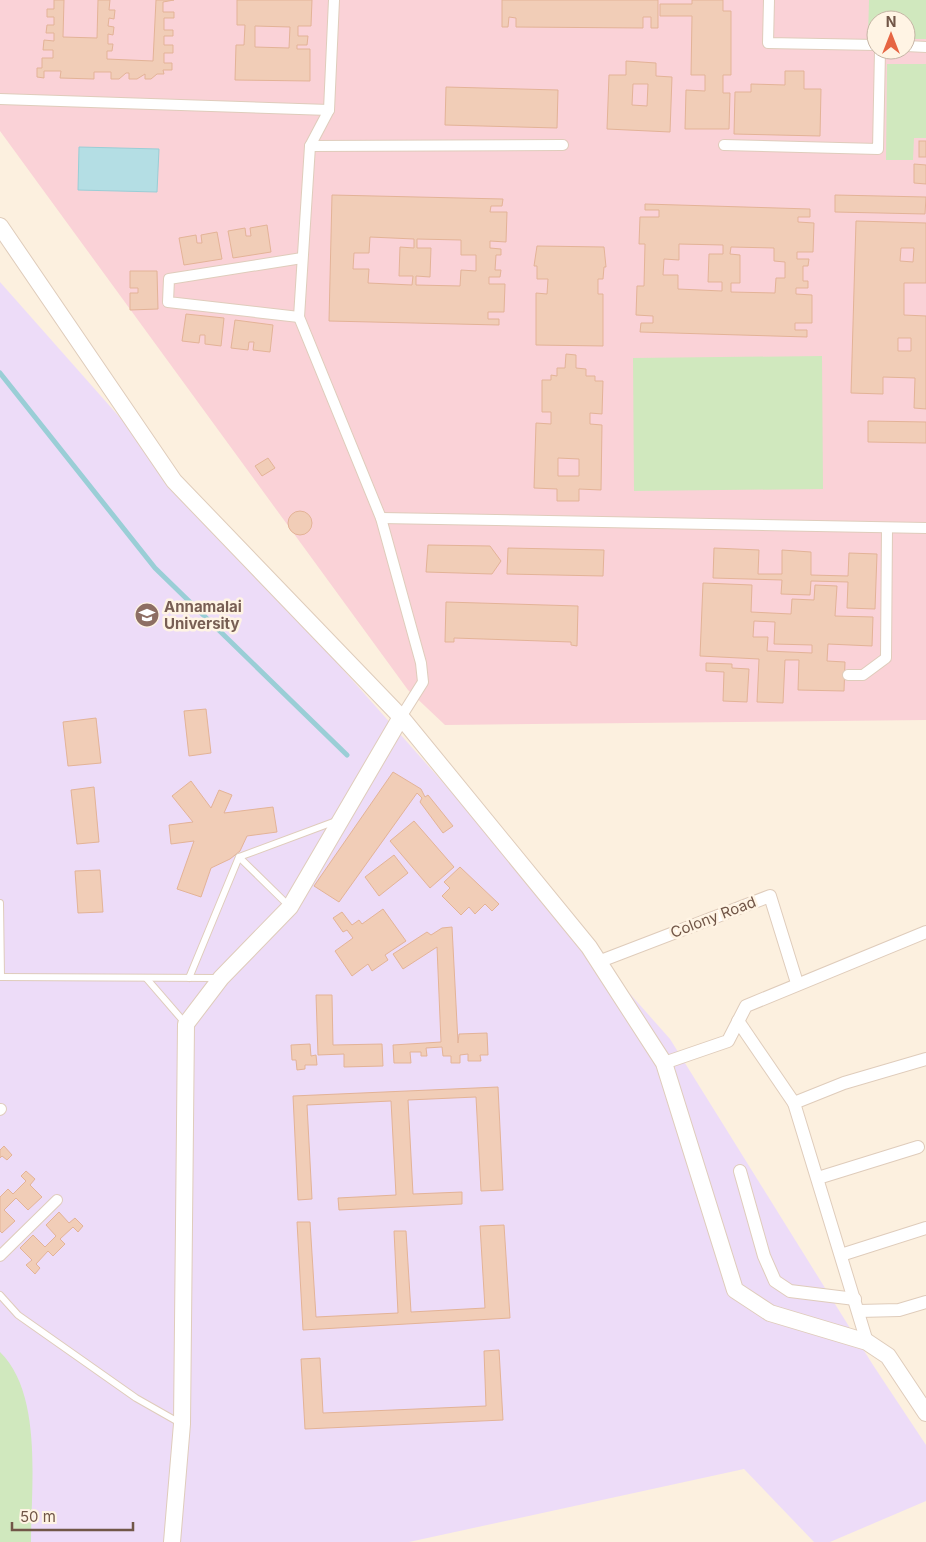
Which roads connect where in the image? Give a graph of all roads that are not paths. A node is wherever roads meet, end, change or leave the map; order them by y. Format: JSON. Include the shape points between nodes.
{"nodes":[{"id":1,"x":334,"y":0,"type":"edge"},
{"id":2,"x":769,"y":0,"type":"edge"},
{"id":3,"x":866,"y":45,"type":"edge"},
{"id":4,"x":880,"y":60,"type":"edge"},
{"id":5,"x":0,"y":99,"type":"edge"},
{"id":6,"x":329,"y":110,"type":"junction"},
{"id":7,"x":563,"y":145,"type":"dead end"},
{"id":8,"x":724,"y":145,"type":"dead end"},
{"id":9,"x":310,"y":146,"type":"junction"},
{"id":10,"x":0,"y":226,"type":"edge"},
{"id":11,"x":302,"y":258,"type":"junction"},
{"id":12,"x":299,"y":317,"type":"junction"},
{"id":13,"x":381,"y":518,"type":"junction"},
{"id":14,"x":887,"y":528,"type":"junction"},
{"id":15,"x":926,"y":528,"type":"edge"},
{"id":16,"x":848,"y":675,"type":"dead end"},
{"id":17,"x":401,"y":717,"type":"junction"},
{"id":18,"x":341,"y":819,"type":"junction"},
{"id":19,"x":239,"y":857,"type":"junction"},
{"id":20,"x":0,"y":903,"type":"edge"},
{"id":21,"x":290,"y":907,"type":"junction"},
{"id":22,"x":926,"y":932,"type":"edge"},
{"id":23,"x":598,"y":962,"type":"junction"},
{"id":24,"x":0,"y":977,"type":"edge"},
{"id":25,"x":190,"y":978,"type":"junction"},
{"id":26,"x":221,"y":978,"type":"junction"},
{"id":27,"x":147,"y":979,"type":"junction"},
{"id":28,"x":797,"y":983,"type":"junction"},
{"id":29,"x":738,"y":1021,"type":"junction"},
{"id":30,"x":186,"y":1024,"type":"junction"},
{"id":31,"x":926,"y":1059,"type":"edge"},
{"id":32,"x":664,"y":1063,"type":"junction"},
{"id":33,"x":794,"y":1103,"type":"junction"},
{"id":34,"x":918,"y":1147,"type":"dead end"},
{"id":35,"x":740,"y":1171,"type":"dead end"},
{"id":36,"x":818,"y":1178,"type":"junction"},
{"id":37,"x":57,"y":1200,"type":"dead end"},
{"id":38,"x":926,"y":1228,"type":"edge"},
{"id":39,"x":841,"y":1255,"type":"junction"},
{"id":40,"x":0,"y":1256,"type":"edge"},
{"id":41,"x":0,"y":1295,"type":"edge"},
{"id":42,"x":926,"y":1302,"type":"edge"},
{"id":43,"x":857,"y":1305,"type":"junction"},
{"id":44,"x":867,"y":1342,"type":"junction"},
{"id":45,"x":922,"y":1407,"type":"edge"},
{"id":46,"x":182,"y":1424,"type":"junction"},
{"id":47,"x":172,"y":1542,"type":"edge"}],
"edges":[{"from":1,"to":6,"type":"street"},
{"from":2,"to":3,"type":"street","via":[[768,43]]},
{"from":4,"to":8,"type":"street","via":[[878,149]]},
{"from":5,"to":6,"type":"street"},
{"from":6,"to":9,"type":"street"},
{"from":7,"to":9,"type":"street"},
{"from":9,"to":11,"type":"street"},
{"from":10,"to":17,"type":"street","via":[[174,481]]},
{"from":11,"to":12,"type":"street"},
{"from":11,"to":12,"type":"street","via":[[169,279],[168,302]]},
{"from":12,"to":13,"type":"street"},
{"from":13,"to":14,"type":"street"},
{"from":13,"to":17,"type":"street","via":[[422,663],[423,682]]},
{"from":14,"to":15,"type":"street"},
{"from":14,"to":16,"type":"street","via":[[886,658],[863,675]]},
{"from":17,"to":18,"type":"street"},
{"from":17,"to":23,"type":"street"},
{"from":18,"to":19,"type":"lane"},
{"from":18,"to":21,"type":"street"},
{"from":19,"to":21,"type":"lane"},
{"from":19,"to":25,"type":"lane"},
{"from":20,"to":24,"type":"lane"},
{"from":21,"to":26,"type":"street"},
{"from":22,"to":28,"type":"street"},
{"from":23,"to":28,"type":"street","name":"Colony Road","via":[[770,896]]},
{"from":23,"to":32,"type":"street"},
{"from":24,"to":27,"type":"lane"},
{"from":25,"to":26,"type":"lane"},
{"from":25,"to":27,"type":"lane"},
{"from":26,"to":30,"type":"street"},
{"from":27,"to":30,"type":"lane"},
{"from":28,"to":29,"type":"street","via":[[746,1006]]},
{"from":29,"to":32,"type":"street","via":[[728,1041]]},
{"from":29,"to":33,"type":"street"},
{"from":30,"to":46,"type":"street"},
{"from":31,"to":33,"type":"street","via":[[844,1083]]},
{"from":32,"to":44,"type":"street","via":[[735,1290],[770,1314]]},
{"from":33,"to":36,"type":"street"},
{"from":34,"to":36,"type":"street"},
{"from":35,"to":43,"type":"street","via":[[764,1256],[775,1281],[790,1291]]},
{"from":36,"to":39,"type":"street"},
{"from":37,"to":40,"type":"street"},
{"from":38,"to":39,"type":"street"},
{"from":39,"to":43,"type":"street"},
{"from":41,"to":46,"type":"lane","via":[[18,1315],[136,1398]]},
{"from":42,"to":43,"type":"street","via":[[899,1310]]},
{"from":43,"to":44,"type":"street"},
{"from":44,"to":45,"type":"street","via":[[888,1356]]},
{"from":46,"to":47,"type":"street"}]}
